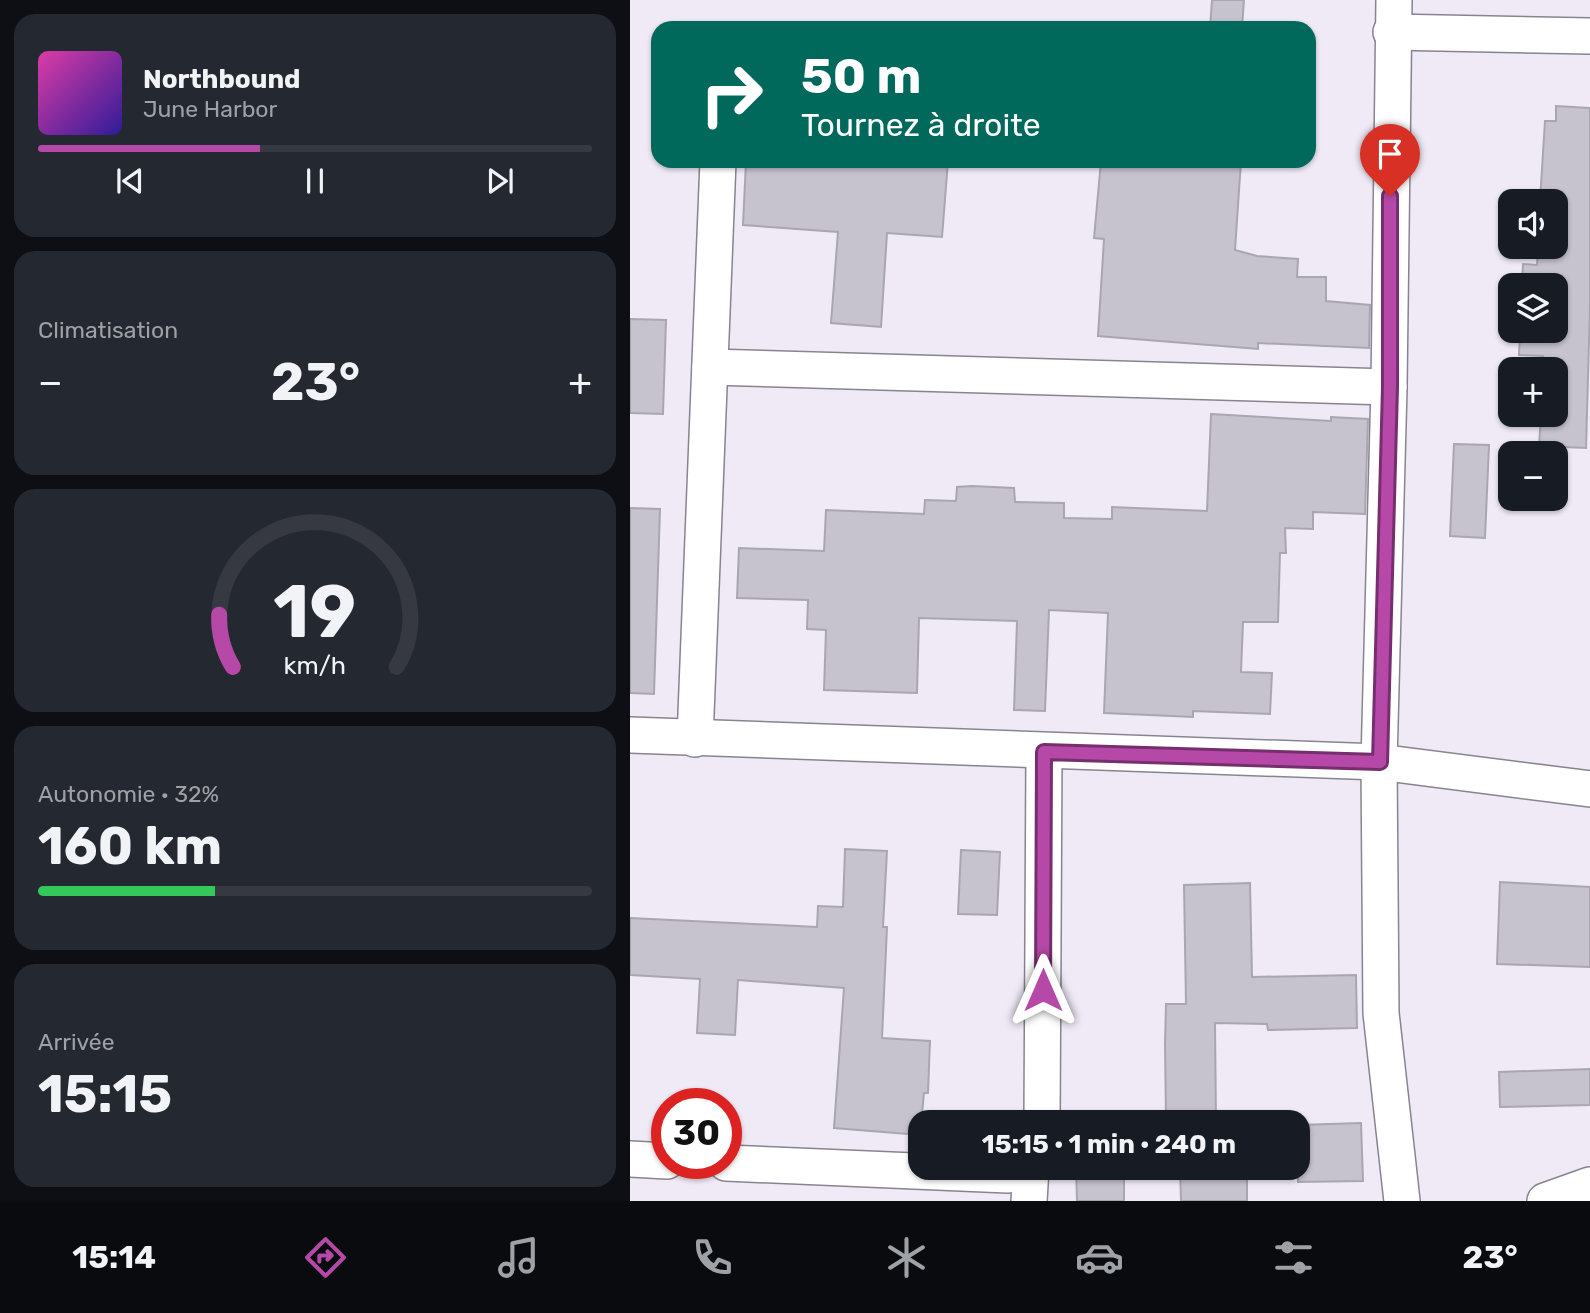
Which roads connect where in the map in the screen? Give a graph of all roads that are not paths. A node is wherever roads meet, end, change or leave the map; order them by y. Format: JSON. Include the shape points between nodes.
{"nodes":[{"id":1,"x":1392,"y":16,"type":"edge"},
{"id":2,"x":1590,"y":36,"type":"edge"},
{"id":3,"x":718,"y":168,"type":"edge"},
{"id":4,"x":710,"y":367,"type":"junction"},
{"id":5,"x":1390,"y":387,"type":"junction"},
{"id":6,"x":630,"y":735,"type":"edge"},
{"id":7,"x":695,"y":739,"type":"junction"},
{"id":8,"x":1044,"y":752,"type":"junction"},
{"id":9,"x":1380,"y":762,"type":"junction"},
{"id":10,"x":1590,"y":789,"type":"edge"},
{"id":11,"x":1042,"y":1110,"type":"edge"},
{"id":12,"x":630,"y":1159,"type":"edge"},
{"id":13,"x":651,"y":1160,"type":"edge"},
{"id":14,"x":742,"y":1164,"type":"edge"},
{"id":15,"x":908,"y":1171,"type":"edge"},
{"id":16,"x":1590,"y":1185,"type":"edge"},
{"id":17,"x":1402,"y":1201,"type":"edge"},
{"id":18,"x":1545,"y":1201,"type":"edge"}],
"edges":[{"from":1,"to":2,"type":"street"},
{"from":1,"to":5,"type":"street"},
{"from":3,"to":4,"type":"street"},
{"from":4,"to":5,"type":"street"},
{"from":4,"to":7,"type":"street"},
{"from":5,"to":9,"type":"street"},
{"from":6,"to":7,"type":"street"},
{"from":7,"to":8,"type":"street"},
{"from":8,"to":9,"type":"street"},
{"from":8,"to":11,"type":"street"},
{"from":9,"to":10,"type":"street"},
{"from":9,"to":17,"type":"street","via":[[1381,1013]]},
{"from":12,"to":13,"type":"street"},
{"from":14,"to":15,"type":"street"},
{"from":16,"to":18,"type":"street"}]}
